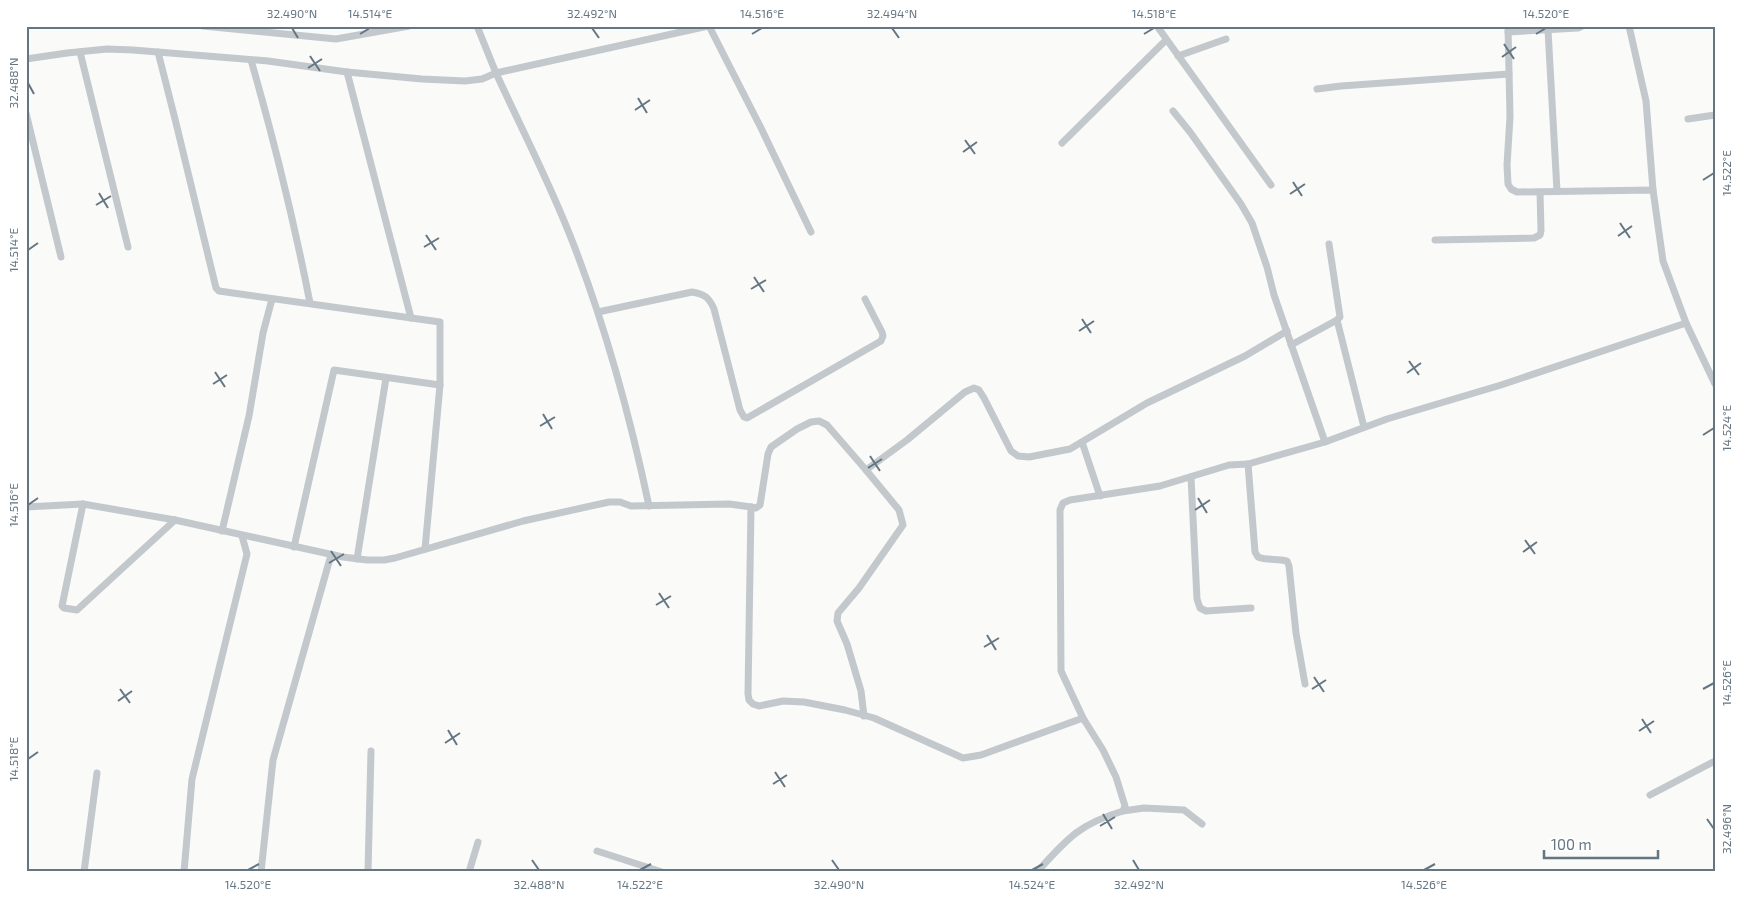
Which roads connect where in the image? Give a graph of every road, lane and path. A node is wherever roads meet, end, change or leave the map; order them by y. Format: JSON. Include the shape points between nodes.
{"nodes":[{"id":1,"x":203,"y":26,"type":"edge"},
{"id":2,"x":409,"y":26,"type":"edge"},
{"id":3,"x":477,"y":26,"type":"edge"},
{"id":4,"x":708,"y":26,"type":"edge"},
{"id":5,"x":1158,"y":26,"type":"edge"},
{"id":6,"x":1582,"y":26,"type":"edge"},
{"id":7,"x":1629,"y":26,"type":"edge"},
{"id":8,"x":1508,"y":29,"type":"edge"},
{"id":9,"x":1548,"y":30,"type":"junction"},
{"id":10,"x":1226,"y":39,"type":"dead end"},
{"id":11,"x":1166,"y":40,"type":"junction"},
{"id":12,"x":80,"y":52,"type":"junction"},
{"id":13,"x":158,"y":52,"type":"junction"},
{"id":14,"x":1178,"y":56,"type":"junction"},
{"id":15,"x":26,"y":59,"type":"edge"},
{"id":16,"x":251,"y":60,"type":"junction"},
{"id":17,"x":347,"y":72,"type":"junction"},
{"id":18,"x":496,"y":73,"type":"junction"},
{"id":19,"x":1509,"y":74,"type":"junction"},
{"id":20,"x":1317,"y":89,"type":"dead end"},
{"id":21,"x":1173,"y":111,"type":"dead end"},
{"id":22,"x":26,"y":113,"type":"edge"},
{"id":23,"x":1715,"y":115,"type":"edge"},
{"id":24,"x":1688,"y":119,"type":"dead end"},
{"id":25,"x":1062,"y":143,"type":"dead end"},
{"id":26,"x":1271,"y":185,"type":"dead end"},
{"id":27,"x":1653,"y":190,"type":"junction"},
{"id":28,"x":1557,"y":191,"type":"junction"},
{"id":29,"x":1540,"y":192,"type":"junction"},
{"id":30,"x":811,"y":232,"type":"dead end"},
{"id":31,"x":1435,"y":240,"type":"dead end"},
{"id":32,"x":1329,"y":244,"type":"dead end"},
{"id":33,"x":128,"y":247,"type":"dead end"},
{"id":34,"x":61,"y":257,"type":"dead end"},
{"id":35,"x":272,"y":299,"type":"junction"},
{"id":36,"x":865,"y":299,"type":"dead end"},
{"id":37,"x":310,"y":303,"type":"junction"},
{"id":38,"x":598,"y":312,"type":"junction"},
{"id":39,"x":411,"y":318,"type":"junction"},
{"id":40,"x":1337,"y":320,"type":"junction"},
{"id":41,"x":1686,"y":323,"type":"junction"},
{"id":42,"x":1287,"y":332,"type":"junction"},
{"id":43,"x":1291,"y":345,"type":"junction"},
{"id":44,"x":386,"y":378,"type":"junction"},
{"id":45,"x":1715,"y":384,"type":"edge"},
{"id":46,"x":440,"y":385,"type":"junction"},
{"id":47,"x":1364,"y":427,"type":"junction"},
{"id":48,"x":1082,"y":442,"type":"junction"},
{"id":49,"x":1325,"y":442,"type":"junction"},
{"id":50,"x":1248,"y":464,"type":"junction"},
{"id":51,"x":866,"y":470,"type":"junction"},
{"id":52,"x":1191,"y":477,"type":"junction"},
{"id":53,"x":1100,"y":496,"type":"junction"},
{"id":54,"x":83,"y":504,"type":"junction"},
{"id":55,"x":649,"y":506,"type":"junction"},
{"id":56,"x":26,"y":507,"type":"edge"},
{"id":57,"x":751,"y":507,"type":"junction"},
{"id":58,"x":175,"y":520,"type":"junction"},
{"id":59,"x":222,"y":531,"type":"junction"},
{"id":60,"x":242,"y":536,"type":"junction"},
{"id":61,"x":294,"y":547,"type":"junction"},
{"id":62,"x":425,"y":549,"type":"junction"},
{"id":63,"x":331,"y":555,"type":"junction"},
{"id":64,"x":357,"y":559,"type":"junction"},
{"id":65,"x":1250,"y":608,"type":"dead end"},
{"id":66,"x":1305,"y":684,"type":"dead end"},
{"id":67,"x":864,"y":716,"type":"junction"},
{"id":68,"x":1083,"y":718,"type":"junction"},
{"id":69,"x":371,"y":751,"type":"dead end"},
{"id":70,"x":1715,"y":761,"type":"edge"},
{"id":71,"x":97,"y":773,"type":"dead end"},
{"id":72,"x":1650,"y":795,"type":"dead end"},
{"id":73,"x":1123,"y":811,"type":"junction"},
{"id":74,"x":1202,"y":824,"type":"dead end"},
{"id":75,"x":478,"y":842,"type":"dead end"},
{"id":76,"x":597,"y":851,"type":"dead end"},
{"id":77,"x":84,"y":872,"type":"edge"},
{"id":78,"x":184,"y":872,"type":"edge"},
{"id":79,"x":261,"y":872,"type":"edge"},
{"id":80,"x":368,"y":872,"type":"edge"},
{"id":81,"x":469,"y":872,"type":"edge"},
{"id":82,"x":662,"y":872,"type":"edge"},
{"id":83,"x":1037,"y":872,"type":"edge"}],
"edges":[{"from":1,"to":2,"type":"street","via":[[336,39]]},
{"from":3,"to":18,"type":"street"},
{"from":4,"to":18,"type":"street"},
{"from":4,"to":30,"type":"street"},
{"from":5,"to":11,"type":"street"},
{"from":6,"to":9,"type":"street"},
{"from":7,"to":27,"type":"street","via":[[1646,101]]},
{"from":8,"to":9,"type":"street"},
{"from":8,"to":19,"type":"street"},
{"from":9,"to":28,"type":"street"},
{"from":10,"to":14,"type":"street"},
{"from":11,"to":14,"type":"street"},
{"from":11,"to":25,"type":"street"},
{"from":12,"to":13,"type":"street","via":[[107,49]]},
{"from":12,"to":15,"type":"street"},
{"from":12,"to":33,"type":"street"},
{"from":13,"to":16,"type":"street"},
{"from":13,"to":35,"type":"street","via":[[214,284],[219,290]]},
{"from":14,"to":26,"type":"street"},
{"from":16,"to":17,"type":"street"},
{"from":16,"to":37,"type":"street","via":[[295,230]]},
{"from":17,"to":18,"type":"street","via":[[465,81]]},
{"from":17,"to":39,"type":"street"},
{"from":18,"to":38,"type":"street","via":[[549,184]]},
{"from":19,"to":20,"type":"street"},
{"from":19,"to":29,"type":"street","via":[[1508,184],[1517,192]]},
{"from":21,"to":42,"type":"street","via":[[1252,223]]},
{"from":22,"to":34,"type":"street"},
{"from":23,"to":24,"type":"street"},
{"from":27,"to":28,"type":"street"},
{"from":27,"to":41,"type":"street","via":[[1663,260]]},
{"from":28,"to":29,"type":"street"},
{"from":29,"to":31,"type":"street","via":[[1542,231],[1534,238]]},
{"from":32,"to":40,"type":"street","via":[[1340,316]]},
{"from":35,"to":37,"type":"street"},
{"from":35,"to":59,"type":"street","via":[[262,333],[249,416]]},
{"from":36,"to":38,"type":"street","via":[[884,336],[881,341],[747,418],[740,410],[714,309],[706,295],[692,292]]},
{"from":37,"to":39,"type":"street"},
{"from":38,"to":55,"type":"street","via":[[624,400]]},
{"from":39,"to":46,"type":"street","via":[[440,322]]},
{"from":40,"to":43,"type":"street"},
{"from":40,"to":47,"type":"street"},
{"from":41,"to":45,"type":"street"},
{"from":41,"to":47,"type":"street"},
{"from":42,"to":43,"type":"street"},
{"from":42,"to":48,"type":"street","via":[[1147,403]]},
{"from":43,"to":49,"type":"street"},
{"from":44,"to":46,"type":"street"},
{"from":44,"to":61,"type":"street","via":[[334,370]]},
{"from":44,"to":64,"type":"street"},
{"from":46,"to":62,"type":"street"},
{"from":47,"to":49,"type":"street"},
{"from":48,"to":51,"type":"street","via":[[1070,449],[1018,456],[1011,451],[980,390],[974,388]]},
{"from":48,"to":53,"type":"street"},
{"from":49,"to":50,"type":"street"},
{"from":50,"to":52,"type":"street","via":[[1229,465]]},
{"from":50,"to":66,"type":"street","via":[[1255,552],[1264,560],[1281,559],[1289,566]]},
{"from":51,"to":57,"type":"street","via":[[828,425],[811,422],[770,446],[760,505]]},
{"from":51,"to":67,"type":"street","via":[[898,510],[903,525],[838,614],[861,691]]},
{"from":52,"to":53,"type":"street"},
{"from":52,"to":65,"type":"street","via":[[1200,608],[1206,611]]},
{"from":53,"to":68,"type":"street","via":[[1070,500],[1063,503],[1060,510],[1061,670]]},
{"from":54,"to":56,"type":"street"},
{"from":54,"to":58,"type":"street"},
{"from":54,"to":58,"type":"street","via":[[64,608],[77,610]]},
{"from":55,"to":57,"type":"street","via":[[730,504]]},
{"from":55,"to":62,"type":"street","via":[[620,502],[598,504]]},
{"from":57,"to":67,"type":"street","via":[[749,700],[759,706],[804,702]]},
{"from":58,"to":59,"type":"street"},
{"from":59,"to":60,"type":"street"},
{"from":60,"to":61,"type":"street"},
{"from":60,"to":78,"type":"street","via":[[247,554],[192,779]]},
{"from":61,"to":63,"type":"street"},
{"from":62,"to":64,"type":"street","via":[[384,560]]},
{"from":63,"to":64,"type":"street"},
{"from":63,"to":79,"type":"street","via":[[272,760]]},
{"from":67,"to":68,"type":"street","via":[[962,758],[990,752]]},
{"from":68,"to":73,"type":"street","via":[[1116,777],[1124,800]]},
{"from":69,"to":80,"type":"street"},
{"from":70,"to":72,"type":"street"},
{"from":71,"to":77,"type":"street"},
{"from":73,"to":74,"type":"street","via":[[1144,808],[1184,810]]},
{"from":73,"to":83,"type":"street","via":[[1099,818],[1079,829]]},
{"from":75,"to":81,"type":"street"},
{"from":76,"to":82,"type":"street"}]}
